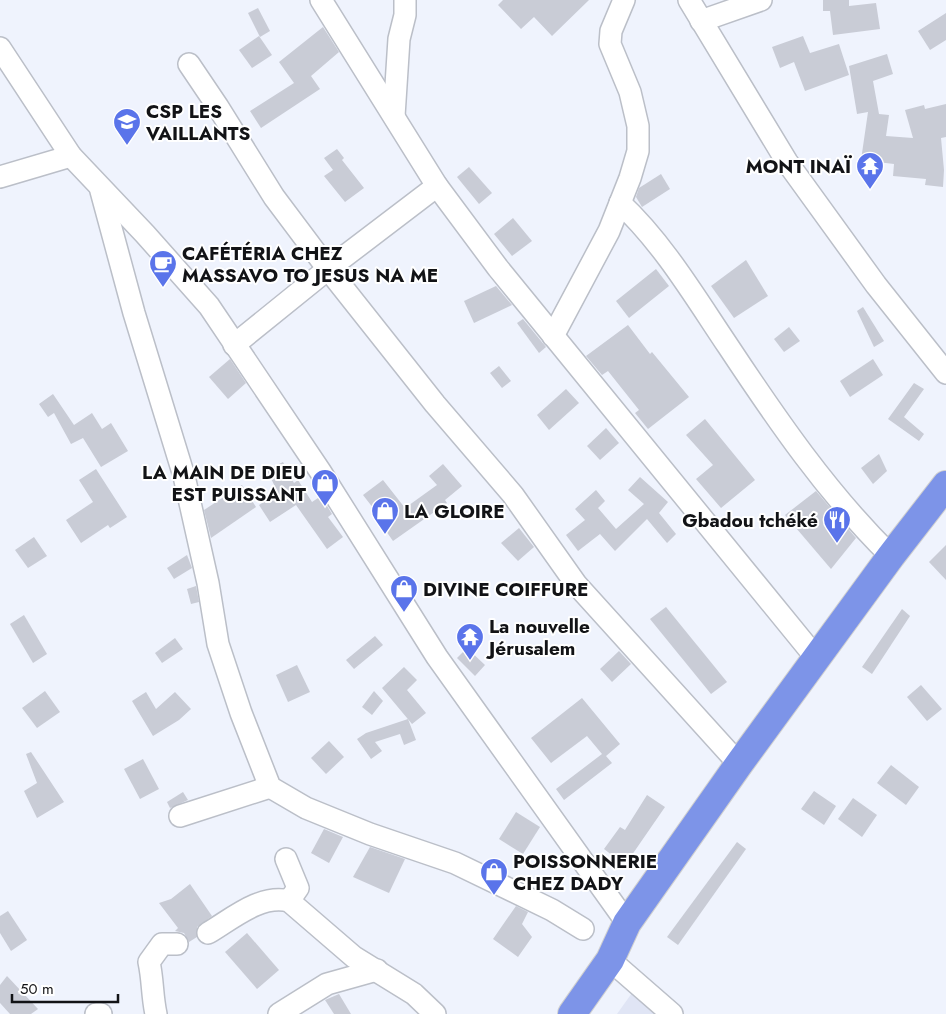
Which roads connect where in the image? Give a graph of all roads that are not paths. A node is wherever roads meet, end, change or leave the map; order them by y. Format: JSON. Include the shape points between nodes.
{"nodes":[{"id":1,"x":321,"y":0,"type":"edge"},
{"id":2,"x":405,"y":0,"type":"edge"},
{"id":3,"x":624,"y":0,"type":"edge"},
{"id":4,"x":689,"y":0,"type":"edge"},
{"id":5,"x":761,"y":0,"type":"edge"},
{"id":6,"x":701,"y":21,"type":"junction"},
{"id":7,"x":0,"y":48,"type":"edge"},
{"id":8,"x":188,"y":64,"type":"dead end"},
{"id":9,"x":394,"y":116,"type":"junction"},
{"id":10,"x":71,"y":156,"type":"junction"},
{"id":11,"x":0,"y":177,"type":"edge"},
{"id":12,"x":437,"y":186,"type":"junction"},
{"id":13,"x":100,"y":188,"type":"junction"},
{"id":14,"x":620,"y":203,"type":"junction"},
{"id":15,"x":328,"y":269,"type":"junction"},
{"id":16,"x":553,"y":336,"type":"junction"},
{"id":17,"x":234,"y":345,"type":"junction"},
{"id":18,"x":946,"y":373,"type":"edge"},
{"id":19,"x":946,"y":485,"type":"edge"},
{"id":20,"x":891,"y":556,"type":"junction"},
{"id":21,"x":817,"y":659,"type":"junction"},
{"id":22,"x":740,"y":764,"type":"junction"},
{"id":23,"x":270,"y":787,"type":"junction"},
{"id":24,"x":180,"y":816,"type":"dead end"},
{"id":25,"x":286,"y":859,"type":"dead end"},
{"id":26,"x":289,"y":901,"type":"junction"},
{"id":27,"x":627,"y":923,"type":"junction"},
{"id":28,"x":582,"y":929,"type":"dead end"},
{"id":29,"x":208,"y":934,"type":"dead end"},
{"id":30,"x":177,"y":944,"type":"dead end"},
{"id":31,"x":610,"y":960,"type":"junction"},
{"id":32,"x":377,"y":970,"type":"junction"},
{"id":33,"x":96,"y":1014,"type":"edge"},
{"id":34,"x":101,"y":1014,"type":"edge"},
{"id":35,"x":156,"y":1014,"type":"edge"},
{"id":36,"x":279,"y":1014,"type":"edge"},
{"id":37,"x":435,"y":1014,"type":"edge"},
{"id":38,"x":572,"y":1014,"type":"edge"},
{"id":39,"x":672,"y":1014,"type":"edge"}],
"edges":[{"from":1,"to":9,"type":"street"},
{"from":2,"to":9,"type":"street"},
{"from":3,"to":14,"type":"street","via":[[611,30],[610,44],[630,92],[638,126],[638,151]]},
{"from":4,"to":6,"type":"street"},
{"from":5,"to":6,"type":"street"},
{"from":6,"to":18,"type":"street","via":[[786,162],[876,285]]},
{"from":7,"to":10,"type":"street"},
{"from":8,"to":15,"type":"street","via":[[274,197]]},
{"from":9,"to":12,"type":"street"},
{"from":10,"to":11,"type":"street"},
{"from":10,"to":13,"type":"street"},
{"from":12,"to":15,"type":"street"},
{"from":12,"to":16,"type":"street"},
{"from":13,"to":17,"type":"street","via":[[209,306]]},
{"from":13,"to":23,"type":"street","via":[[184,476],[218,644]]},
{"from":14,"to":16,"type":"street","via":[[609,231]]},
{"from":14,"to":20,"type":"street","via":[[652,235],[822,480],[861,527]]},
{"from":15,"to":17,"type":"street"},
{"from":15,"to":22,"type":"street","via":[[512,495],[576,584]]},
{"from":16,"to":21,"type":"street"},
{"from":17,"to":27,"type":"street","via":[[320,471],[437,657]]},
{"from":19,"to":20,"type":"highway"},
{"from":20,"to":21,"type":"highway"},
{"from":21,"to":22,"type":"highway"},
{"from":22,"to":27,"type":"highway"},
{"from":23,"to":24,"type":"street"},
{"from":23,"to":28,"type":"street","via":[[315,812],[455,863],[552,910]]},
{"from":25,"to":26,"type":"street","via":[[298,888]]},
{"from":26,"to":29,"type":"street","via":[[277,898],[252,906]]},
{"from":26,"to":32,"type":"street","via":[[354,957]]},
{"from":27,"to":31,"type":"highway"},
{"from":30,"to":35,"type":"street","via":[[162,944],[149,962]]},
{"from":31,"to":38,"type":"highway"},
{"from":31,"to":39,"type":"street"},
{"from":32,"to":36,"type":"street","via":[[326,984]]},
{"from":32,"to":37,"type":"street","via":[[414,994]]},
{"from":33,"to":34,"type":"street"}]}
